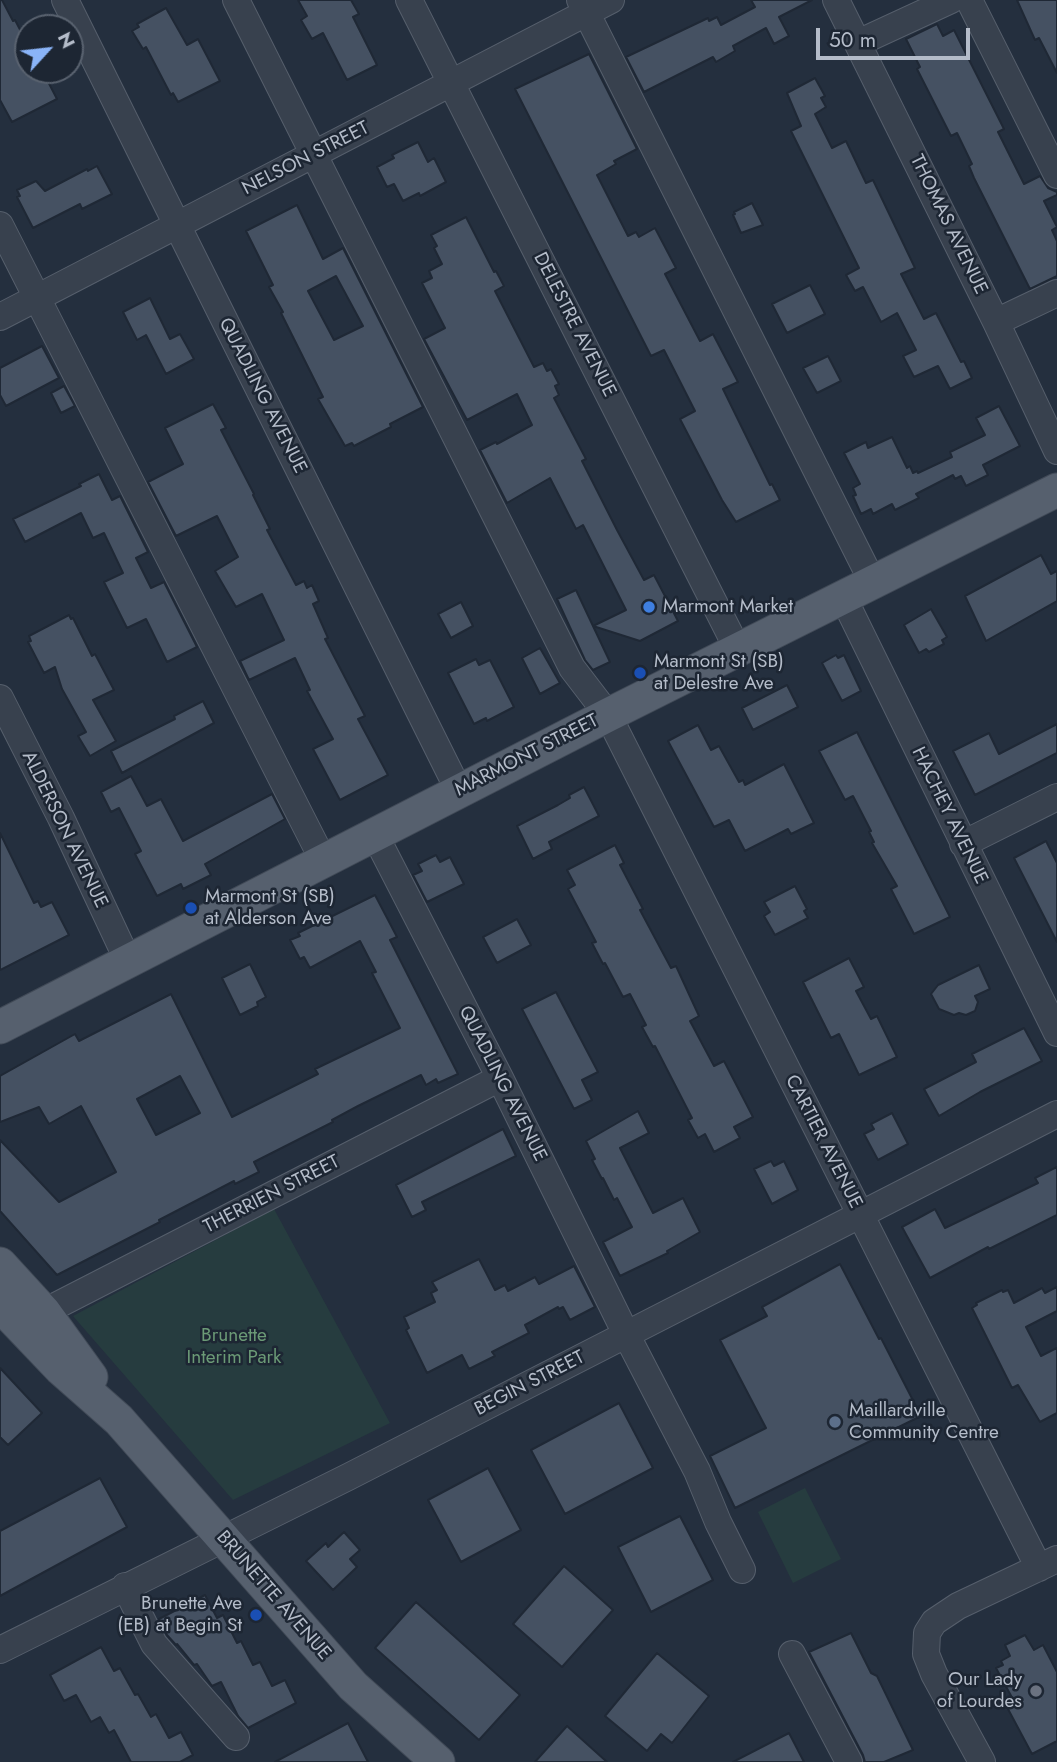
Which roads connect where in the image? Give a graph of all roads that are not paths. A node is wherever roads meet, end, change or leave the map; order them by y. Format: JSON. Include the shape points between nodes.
{"nodes":[{"id":1,"x":65,"y":0,"type":"edge"},
{"id":2,"x":236,"y":0,"type":"edge"},
{"id":3,"x":409,"y":0,"type":"edge"},
{"id":4,"x":611,"y":0,"type":"edge"},
{"id":5,"x":836,"y":0,"type":"edge"},
{"id":6,"x":951,"y":0,"type":"edge"},
{"id":7,"x":969,"y":0,"type":"edge"},
{"id":8,"x":583,"y":7,"type":"edge"},
{"id":9,"x":858,"y":43,"type":"junction"},
{"id":10,"x":452,"y":84,"type":"junction"},
{"id":11,"x":313,"y":156,"type":"junction"},
{"id":12,"x":1057,"y":175,"type":"edge"},
{"id":13,"x":176,"y":224,"type":"junction"},
{"id":14,"x":0,"y":225,"type":"edge"},
{"id":15,"x":1057,"y":293,"type":"edge"},
{"id":16,"x":38,"y":297,"type":"junction"},
{"id":17,"x":0,"y":317,"type":"edge"},
{"id":18,"x":996,"y":322,"type":"junction"},
{"id":19,"x":1057,"y":451,"type":"edge"},
{"id":20,"x":1056,"y":492,"type":"edge"},
{"id":21,"x":873,"y":583,"type":"junction"},
{"id":22,"x":843,"y":597,"type":"junction"},
{"id":23,"x":738,"y":650,"type":"junction"},
{"id":24,"x":0,"y":698,"type":"edge"},
{"id":25,"x":608,"y":715,"type":"junction"},
{"id":26,"x":460,"y":791,"type":"junction"},
{"id":27,"x":1057,"y":797,"type":"edge"},
{"id":28,"x":374,"y":835,"type":"junction"},
{"id":29,"x":963,"y":844,"type":"junction"},
{"id":30,"x":324,"y":862,"type":"junction"},
{"id":31,"x":128,"y":961,"type":"junction"},
{"id":32,"x":0,"y":1027,"type":"edge"},
{"id":33,"x":1057,"y":1033,"type":"edge"},
{"id":34,"x":500,"y":1078,"type":"junction"},
{"id":35,"x":1057,"y":1114,"type":"edge"},
{"id":36,"x":860,"y":1214,"type":"junction"},
{"id":37,"x":0,"y":1264,"type":"edge"},
{"id":38,"x":0,"y":1305,"type":"edge"},
{"id":39,"x":44,"y":1312,"type":"junction"},
{"id":40,"x":626,"y":1334,"type":"junction"},
{"id":41,"x":119,"y":1420,"type":"junction"},
{"id":42,"x":223,"y":1539,"type":"junction"},
{"id":43,"x":1048,"y":1563,"type":"edge"},
{"id":44,"x":742,"y":1570,"type":"dead end"},
{"id":45,"x":125,"y":1586,"type":"junction"},
{"id":46,"x":0,"y":1650,"type":"edge"},
{"id":47,"x":792,"y":1654,"type":"dead end"},
{"id":48,"x":236,"y":1737,"type":"dead end"},
{"id":49,"x":439,"y":1762,"type":"edge"},
{"id":50,"x":849,"y":1762,"type":"edge"},
{"id":51,"x":982,"y":1762,"type":"edge"}],
"edges":[{"from":1,"to":13,"type":"street","name":"QUADLING AVENUE"},
{"from":2,"to":11,"type":"street","name":"CARTIER AVENUE"},
{"from":3,"to":10,"type":"street","name":"DELESTRE AVENUE"},
{"from":4,"to":8,"type":"street","name":"NELSON STREET"},
{"from":5,"to":9,"type":"street","name":"THOMAS AVENUE"},
{"from":6,"to":9,"type":"street"},
{"from":7,"to":12,"type":"street"},
{"from":8,"to":10,"type":"street","name":"NELSON STREET"},
{"from":8,"to":21,"type":"street"},
{"from":9,"to":18,"type":"street","name":"THOMAS AVENUE"},
{"from":10,"to":11,"type":"street","name":"NELSON STREET"},
{"from":10,"to":23,"type":"street","name":"DELESTRE AVENUE"},
{"from":11,"to":13,"type":"street","name":"NELSON STREET"},
{"from":11,"to":25,"type":"street","name":"CARTIER AVENUE","via":[[572,668]]},
{"from":13,"to":16,"type":"street","name":"NELSON STREET"},
{"from":13,"to":26,"type":"street","name":"QUADLING AVENUE"},
{"from":14,"to":16,"type":"street"},
{"from":15,"to":18,"type":"street"},
{"from":16,"to":17,"type":"street","name":"NELSON STREET"},
{"from":16,"to":30,"type":"street"},
{"from":18,"to":19,"type":"street","name":"THOMAS AVENUE"},
{"from":20,"to":21,"type":"main road","name":"MARMONT STREET"},
{"from":21,"to":22,"type":"main road","name":"MARMONT STREET"},
{"from":22,"to":23,"type":"main road","name":"MARMONT STREET"},
{"from":22,"to":29,"type":"street","name":"HACHEY AVENUE"},
{"from":23,"to":25,"type":"main road","name":"MARMONT STREET"},
{"from":24,"to":31,"type":"street","name":"ALDERSON AVENUE"},
{"from":25,"to":26,"type":"main road","name":"MARMONT STREET"},
{"from":25,"to":36,"type":"street","name":"CARTIER AVENUE"},
{"from":26,"to":28,"type":"main road","name":"MARMONT STREET"},
{"from":27,"to":29,"type":"street"},
{"from":28,"to":30,"type":"main road","name":"MARMONT STREET"},
{"from":28,"to":34,"type":"street","name":"QUADLING AVENUE"},
{"from":29,"to":33,"type":"street","name":"HACHEY AVENUE"},
{"from":30,"to":31,"type":"main road","name":"MARMONT STREET"},
{"from":31,"to":32,"type":"main road","name":"MARMONT STREET"},
{"from":34,"to":39,"type":"street","name":"THERRIEN STREET"},
{"from":34,"to":40,"type":"street","name":"QUADLING AVENUE"},
{"from":35,"to":36,"type":"street","name":"BEGIN STREET"},
{"from":36,"to":40,"type":"street","name":"BEGIN STREET"},
{"from":36,"to":43,"type":"street","name":"CARTIER AVENUE"},
{"from":37,"to":39,"type":"main road","name":"BRUNETTE AVENUE"},
{"from":38,"to":41,"type":"main road","name":"BRUNETTE AVENUE","via":[[60,1368]]},
{"from":39,"to":41,"type":"main road","name":"BRUNETTE AVENUE"},
{"from":40,"to":42,"type":"street","name":"BEGIN STREET"},
{"from":40,"to":44,"type":"street","name":"QUADLING AVENUE"},
{"from":41,"to":42,"type":"main road","name":"BRUNETTE AVENUE"},
{"from":42,"to":45,"type":"street","name":"BEGIN STREET"},
{"from":42,"to":49,"type":"main road","name":"BRUNETTE AVENUE","via":[[353,1686]]},
{"from":43,"to":51,"type":"street","via":[[958,1606],[934,1622],[927,1633],[926,1654],[934,1674]]},
{"from":45,"to":46,"type":"street","name":"BEGIN STREET"},
{"from":45,"to":48,"type":"street","via":[[154,1644]]},
{"from":47,"to":50,"type":"street"}]}
